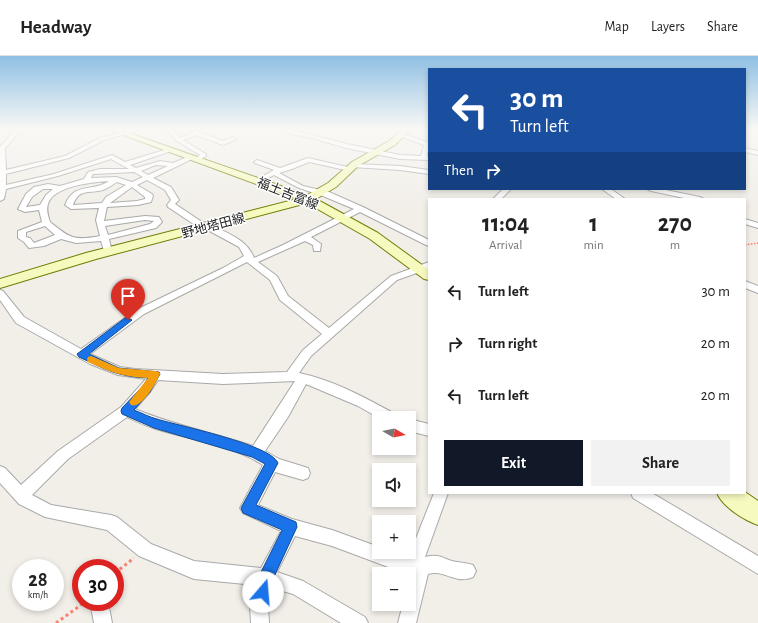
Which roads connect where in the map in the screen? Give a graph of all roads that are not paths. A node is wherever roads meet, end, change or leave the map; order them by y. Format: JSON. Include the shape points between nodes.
{"nodes":[{"id":1,"x":2,"y":155,"type":"edge"},
{"id":2,"x":70,"y":155,"type":"edge"},
{"id":3,"x":153,"y":155,"type":"edge"},
{"id":4,"x":187,"y":155,"type":"edge"},
{"id":5,"x":203,"y":155,"type":"edge"},
{"id":6,"x":371,"y":155,"type":"edge"},
{"id":7,"x":393,"y":155,"type":"edge"},
{"id":8,"x":426,"y":157,"type":"edge"},
{"id":9,"x":195,"y":158,"type":"junction"},
{"id":10,"x":257,"y":162,"type":"dead end"},
{"id":11,"x":125,"y":164,"type":"junction"},
{"id":12,"x":172,"y":165,"type":"junction"},
{"id":13,"x":352,"y":167,"type":"junction"},
{"id":14,"x":135,"y":170,"type":"junction"},
{"id":15,"x":277,"y":172,"type":"junction"},
{"id":16,"x":428,"y":172,"type":"edge"},
{"id":17,"x":3,"y":173,"type":"junction"},
{"id":18,"x":148,"y":178,"type":"junction"},
{"id":19,"x":116,"y":179,"type":"junction"},
{"id":20,"x":87,"y":180,"type":"junction"},
{"id":21,"x":258,"y":181,"type":"junction"},
{"id":22,"x":133,"y":185,"type":"junction"},
{"id":23,"x":3,"y":188,"type":"junction"},
{"id":24,"x":62,"y":189,"type":"junction"},
{"id":25,"x":506,"y":190,"type":"edge"},
{"id":26,"x":608,"y":190,"type":"edge"},
{"id":27,"x":656,"y":190,"type":"edge"},
{"id":28,"x":320,"y":193,"type":"junction"},
{"id":29,"x":498,"y":198,"type":"edge"},
{"id":30,"x":620,"y":198,"type":"edge"},
{"id":31,"x":695,"y":198,"type":"edge"},
{"id":32,"x":308,"y":199,"type":"junction"},
{"id":33,"x":0,"y":200,"type":"edge"},
{"id":34,"x":104,"y":205,"type":"junction"},
{"id":35,"x":44,"y":207,"type":"junction"},
{"id":36,"x":360,"y":209,"type":"junction"},
{"id":37,"x":342,"y":217,"type":"junction"},
{"id":38,"x":746,"y":221,"type":"edge"},
{"id":39,"x":46,"y":223,"type":"junction"},
{"id":40,"x":101,"y":224,"type":"junction"},
{"id":41,"x":758,"y":226,"type":"edge"},
{"id":42,"x":205,"y":227,"type":"junction"},
{"id":43,"x":62,"y":235,"type":"junction"},
{"id":44,"x":305,"y":236,"type":"junction"},
{"id":45,"x":105,"y":237,"type":"junction"},
{"id":46,"x":428,"y":243,"type":"edge"},
{"id":47,"x":316,"y":249,"type":"dead end"},
{"id":48,"x":108,"y":252,"type":"junction"},
{"id":49,"x":250,"y":260,"type":"junction"},
{"id":50,"x":426,"y":271,"type":"edge"},
{"id":51,"x":0,"y":284,"type":"edge"},
{"id":52,"x":746,"y":284,"type":"edge"},
{"id":53,"x":758,"y":290,"type":"edge"},
{"id":54,"x":0,"y":293,"type":"edge"},
{"id":55,"x":328,"y":333,"type":"junction"},
{"id":56,"x":82,"y":354,"type":"junction"},
{"id":57,"x":156,"y":374,"type":"junction"},
{"id":58,"x":298,"y":376,"type":"junction"},
{"id":59,"x":126,"y":411,"type":"junction"},
{"id":60,"x":378,"y":411,"type":"edge"},
{"id":61,"x":416,"y":427,"type":"edge"},
{"id":62,"x":428,"y":430,"type":"edge"},
{"id":63,"x":256,"y":453,"type":"junction"},
{"id":64,"x":272,"y":463,"type":"junction"},
{"id":65,"x":0,"y":473,"type":"edge"},
{"id":66,"x":303,"y":473,"type":"dead end"},
{"id":67,"x":441,"y":494,"type":"edge"},
{"id":68,"x":640,"y":494,"type":"edge"},
{"id":69,"x":729,"y":494,"type":"edge"},
{"id":70,"x":21,"y":496,"type":"junction"},
{"id":71,"x":758,"y":514,"type":"edge"},
{"id":72,"x":291,"y":527,"type":"junction"},
{"id":73,"x":417,"y":566,"type":"junction"},
{"id":74,"x":758,"y":566,"type":"edge"},
{"id":75,"x":466,"y":571,"type":"dead end"},
{"id":76,"x":266,"y":577,"type":"junction"},
{"id":77,"x":101,"y":611,"type":"edge"},
{"id":78,"x":103,"y":623,"type":"edge"},
{"id":79,"x":260,"y":623,"type":"edge"},
{"id":80,"x":359,"y":623,"type":"edge"},
{"id":81,"x":407,"y":623,"type":"edge"}],
"edges":[{"from":1,"to":17,"type":"street"},
{"from":2,"to":17,"type":"street"},
{"from":3,"to":11,"type":"street"},
{"from":4,"to":9,"type":"main road","name":"福土吉富線"},
{"from":5,"to":9,"type":"street"},
{"from":6,"to":13,"type":"main road","name":"野地塔田線"},
{"from":7,"to":8,"type":"street"},
{"from":9,"to":12,"type":"street"},
{"from":9,"to":21,"type":"main road","name":"福土吉富線"},
{"from":10,"to":15,"type":"street"},
{"from":11,"to":14,"type":"street"},
{"from":11,"to":23,"type":"street","via":[[112,157]]},
{"from":12,"to":14,"type":"street","via":[[162,161]]},
{"from":12,"to":18,"type":"street"},
{"from":13,"to":15,"type":"street","via":[[308,160]]},
{"from":13,"to":16,"type":"street","via":[[400,168]]},
{"from":13,"to":28,"type":"main road","name":"野地塔田線","via":[[332,186]]},
{"from":14,"to":18,"type":"street"},
{"from":14,"to":20,"type":"street","via":[[97,171],[90,173]]},
{"from":15,"to":21,"type":"street"},
{"from":15,"to":28,"type":"street","via":[[301,187]]},
{"from":17,"to":23,"type":"street"},
{"from":18,"to":22,"type":"street"},
{"from":18,"to":42,"type":"street","via":[[168,189],[175,200],[171,205]]},
{"from":19,"to":20,"type":"street"},
{"from":19,"to":22,"type":"street"},
{"from":19,"to":34,"type":"street","via":[[101,188],[80,191],[71,198],[69,205]]},
{"from":20,"to":24,"type":"street"},
{"from":21,"to":32,"type":"main road","name":"福土吉富線"},
{"from":22,"to":34,"type":"street","via":[[116,193]]},
{"from":22,"to":34,"type":"street","via":[[149,196],[148,200]]},
{"from":23,"to":33,"type":"street"},
{"from":24,"to":35,"type":"street","via":[[44,202]]},
{"from":24,"to":35,"type":"street","via":[[47,185],[36,189],[26,197],[22,209]]},
{"from":25,"to":29,"type":"street"},
{"from":26,"to":30,"type":"street"},
{"from":27,"to":31,"type":"street"},
{"from":28,"to":32,"type":"main road","name":"野地塔田線"},
{"from":28,"to":36,"type":"street"},
{"from":32,"to":37,"type":"main road","name":"福土吉富線"},
{"from":32,"to":42,"type":"main road","name":"野地塔田線"},
{"from":34,"to":40,"type":"street"},
{"from":35,"to":39,"type":"street"},
{"from":36,"to":37,"type":"street"},
{"from":36,"to":46,"type":"street"},
{"from":37,"to":44,"type":"street"},
{"from":37,"to":50,"type":"main road","name":"福土吉富線"},
{"from":38,"to":41,"type":"street"},
{"from":39,"to":43,"type":"street"},
{"from":39,"to":43,"type":"street","via":[[22,231],[22,238],[32,246]]},
{"from":40,"to":45,"type":"street"},
{"from":40,"to":45,"type":"street","via":[[145,218],[156,219],[158,222],[153,226]]},
{"from":42,"to":48,"type":"main road","name":"野地塔田線"},
{"from":42,"to":49,"type":"street","via":[[242,245]]},
{"from":43,"to":45,"type":"street","via":[[76,241]]},
{"from":44,"to":47,"type":"street","via":[[317,244]]},
{"from":44,"to":49,"type":"street","via":[[286,247]]},
{"from":45,"to":48,"type":"street"},
{"from":48,"to":51,"type":"main road","name":"野地塔田線"},
{"from":49,"to":55,"type":"street","via":[[274,278],[284,298]]},
{"from":49,"to":56,"type":"street","via":[[140,312]]},
{"from":50,"to":55,"type":"street","via":[[405,273],[394,278]]},
{"from":52,"to":53,"type":"street"},
{"from":54,"to":56,"type":"street","via":[[20,320]]},
{"from":55,"to":58,"type":"street","via":[[307,353]]},
{"from":56,"to":57,"type":"street","via":[[118,371]]},
{"from":57,"to":58,"type":"street","via":[[223,379]]},
{"from":57,"to":59,"type":"street"},
{"from":58,"to":60,"type":"street"},
{"from":58,"to":63,"type":"street","via":[[283,413]]},
{"from":59,"to":63,"type":"street","via":[[154,423]]},
{"from":59,"to":70,"type":"street","via":[[63,455]]},
{"from":61,"to":62,"type":"street"},
{"from":63,"to":64,"type":"street"},
{"from":64,"to":66,"type":"street"},
{"from":64,"to":72,"type":"street","via":[[248,508]]},
{"from":65,"to":70,"type":"street"},
{"from":67,"to":73,"type":"street"},
{"from":68,"to":74,"type":"street"},
{"from":69,"to":71,"type":"main road"},
{"from":70,"to":76,"type":"street","via":[[50,512],[111,523],[145,550],[194,570]]},
{"from":72,"to":73,"type":"street","via":[[332,538],[399,563]]},
{"from":72,"to":76,"type":"street"},
{"from":73,"to":75,"type":"street","via":[[436,563],[456,571]]},
{"from":73,"to":81,"type":"street"},
{"from":76,"to":79,"type":"street","via":[[259,606]]},
{"from":76,"to":80,"type":"street","via":[[297,587]]},
{"from":77,"to":78,"type":"street"}]}
